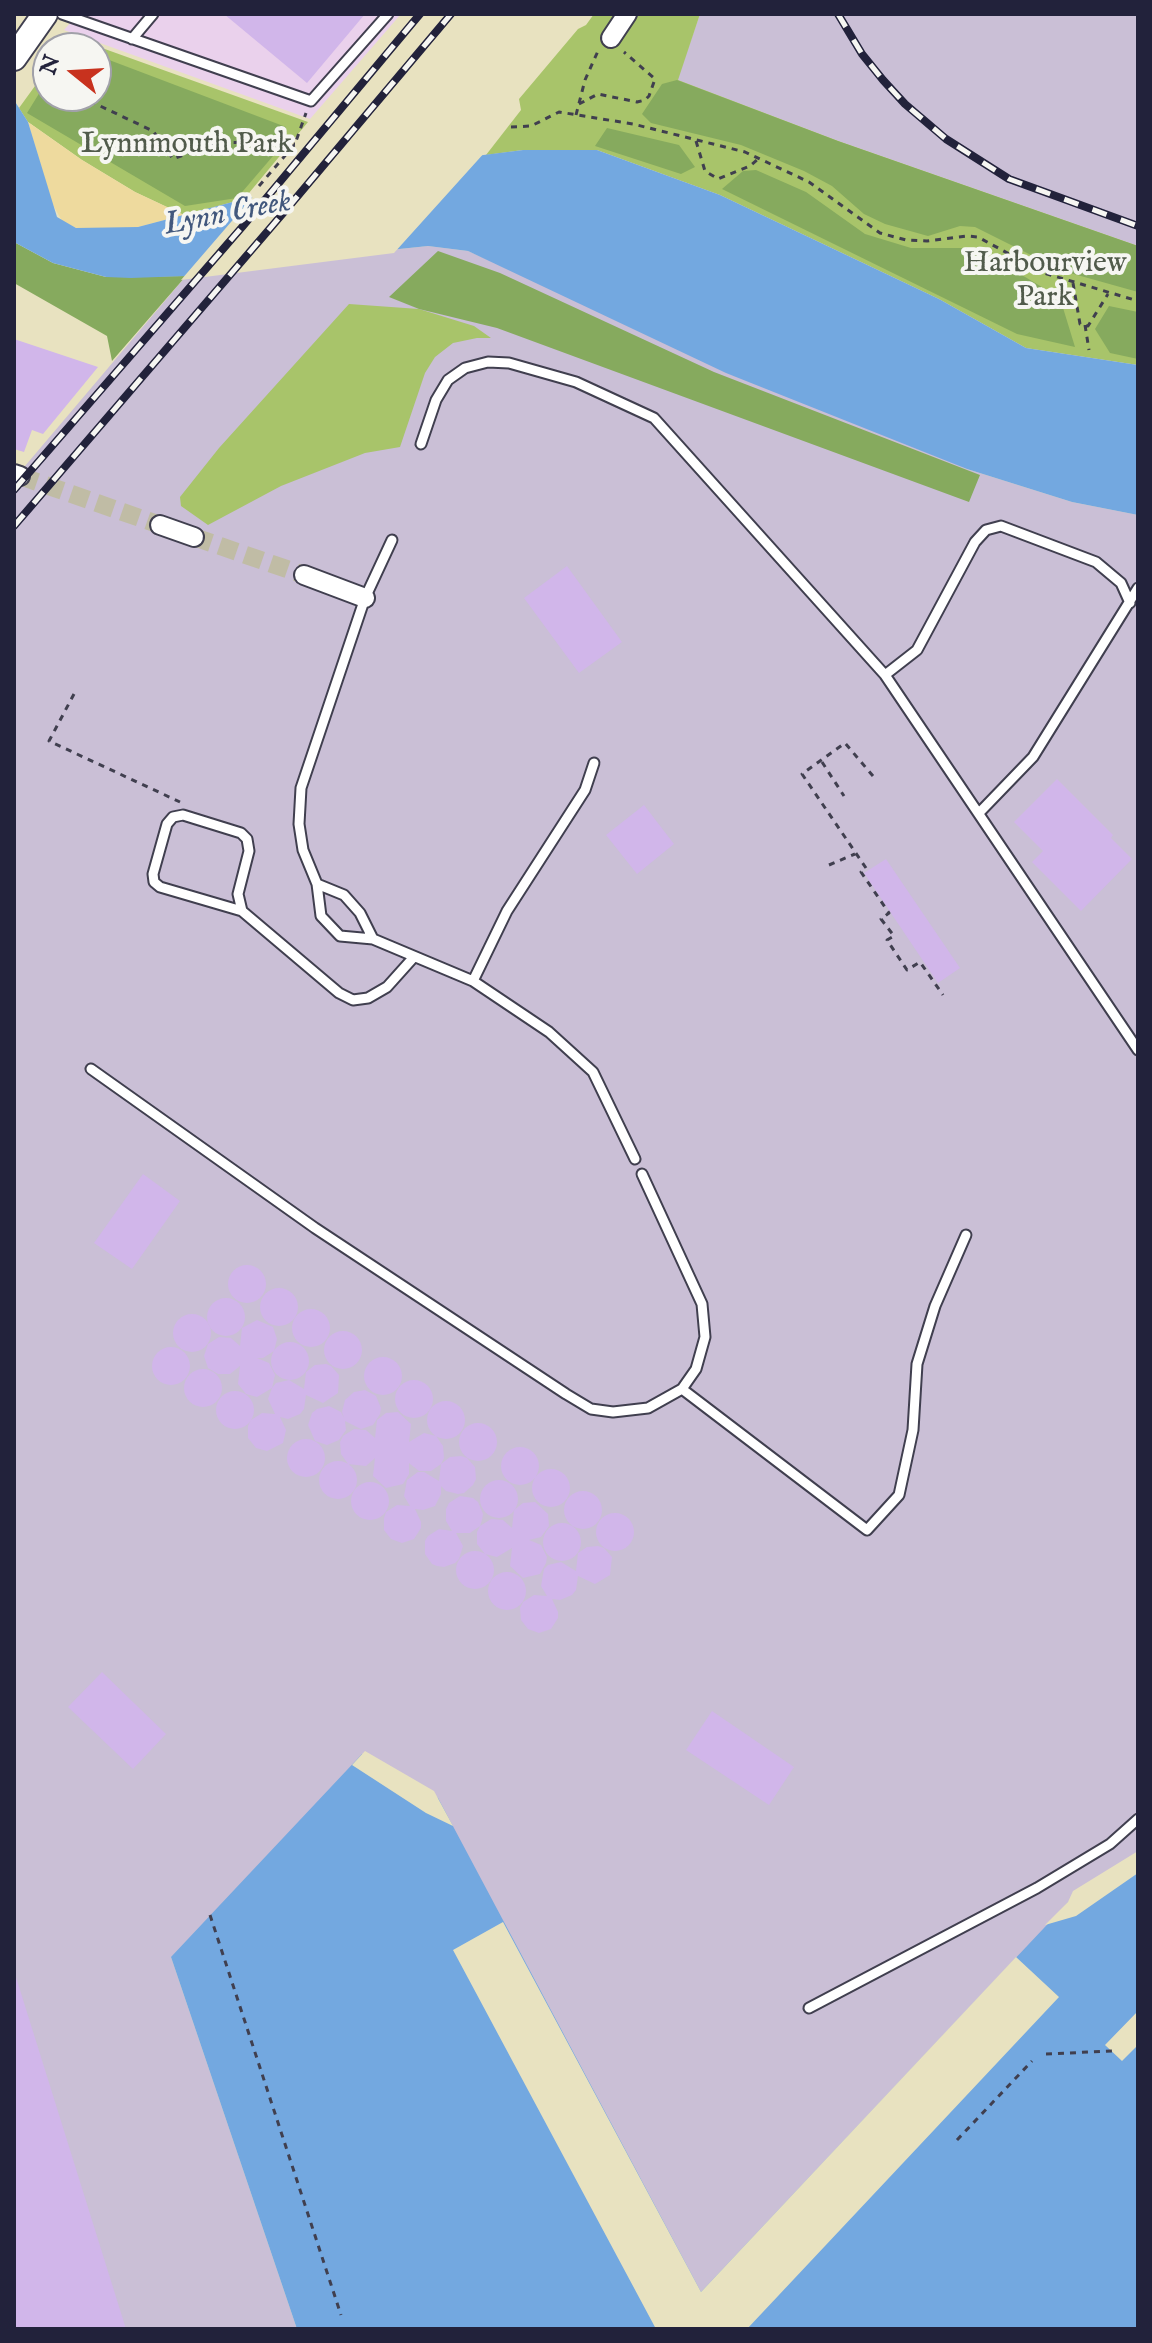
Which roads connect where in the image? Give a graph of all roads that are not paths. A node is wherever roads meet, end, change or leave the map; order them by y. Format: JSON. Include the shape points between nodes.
{"nodes":[{"id":1,"x":45,"y":14,"type":"edge"},
{"id":2,"x":62,"y":14,"type":"edge"},
{"id":3,"x":153,"y":14,"type":"edge"},
{"id":4,"x":388,"y":14,"type":"edge"},
{"id":5,"x":627,"y":14,"type":"edge"},
{"id":6,"x":611,"y":38,"type":"road end"},
{"id":7,"x":132,"y":39,"type":"junction"},
{"id":8,"x":16,"y":54,"type":"edge"},
{"id":9,"x":421,"y":444,"type":"dead end"},
{"id":10,"x":160,"y":525,"type":"tunnel mouth"},
{"id":11,"x":194,"y":537,"type":"tunnel mouth"},
{"id":12,"x":392,"y":540,"type":"dead end"},
{"id":13,"x":304,"y":575,"type":"tunnel mouth"},
{"id":14,"x":1138,"y":588,"type":"edge"},
{"id":15,"x":365,"y":598,"type":"junction"},
{"id":16,"x":1130,"y":603,"type":"junction"},
{"id":17,"x":885,"y":675,"type":"junction"},
{"id":18,"x":594,"y":763,"type":"dead end"},
{"id":19,"x":979,"y":813,"type":"junction"},
{"id":20,"x":317,"y":884,"type":"junction"},
{"id":21,"x":242,"y":911,"type":"junction"},
{"id":22,"x":373,"y":939,"type":"junction"},
{"id":23,"x":413,"y":958,"type":"junction"},
{"id":24,"x":473,"y":981,"type":"junction"},
{"id":25,"x":1138,"y":1050,"type":"edge"},
{"id":26,"x":91,"y":1069,"type":"dead end"},
{"id":27,"x":635,"y":1159,"type":"dead end"},
{"id":28,"x":642,"y":1174,"type":"dead end"},
{"id":29,"x":966,"y":1235,"type":"dead end"},
{"id":30,"x":682,"y":1389,"type":"junction"},
{"id":31,"x":1138,"y":1819,"type":"edge"},
{"id":32,"x":809,"y":2008,"type":"dead end"}],
"edges":[{"from":1,"to":8,"type":"main road"},
{"from":2,"to":7,"type":"lane"},
{"from":3,"to":7,"type":"lane"},
{"from":4,"to":7,"type":"lane","via":[[311,101]]},
{"from":5,"to":6,"type":"street"},
{"from":9,"to":17,"type":"lane","via":[[448,380],[488,362],[576,382],[654,418]]},
{"from":10,"to":11,"type":"street"},
{"from":12,"to":15,"type":"lane"},
{"from":13,"to":15,"type":"street"},
{"from":14,"to":16,"type":"lane"},
{"from":15,"to":20,"type":"lane","via":[[301,788],[303,850]]},
{"from":16,"to":17,"type":"lane","via":[[1121,583],[1096,562],[1001,526],[986,530],[917,650]]},
{"from":16,"to":19,"type":"lane","via":[[1033,757]]},
{"from":17,"to":19,"type":"lane"},
{"from":18,"to":24,"type":"lane","via":[[585,790],[515,899]]},
{"from":19,"to":25,"type":"lane"},
{"from":20,"to":22,"type":"lane","via":[[344,895]]},
{"from":20,"to":22,"type":"lane","via":[[321,916],[340,936]]},
{"from":21,"to":21,"type":"lane","via":[[238,894],[247,839],[183,815],[173,817],[154,882]]},
{"from":21,"to":23,"type":"lane","via":[[353,1000],[387,987]]},
{"from":22,"to":23,"type":"lane"},
{"from":23,"to":24,"type":"lane"},
{"from":24,"to":27,"type":"lane","via":[[549,1032],[593,1072]]},
{"from":26,"to":30,"type":"lane","via":[[315,1228],[591,1409],[648,1408]]},
{"from":28,"to":30,"type":"lane","via":[[702,1304],[705,1337],[696,1369]]},
{"from":29,"to":30,"type":"lane","via":[[917,1364],[913,1430],[899,1495],[867,1530]]},
{"from":31,"to":32,"type":"lane","via":[[1110,1844],[1037,1888]]}]}
